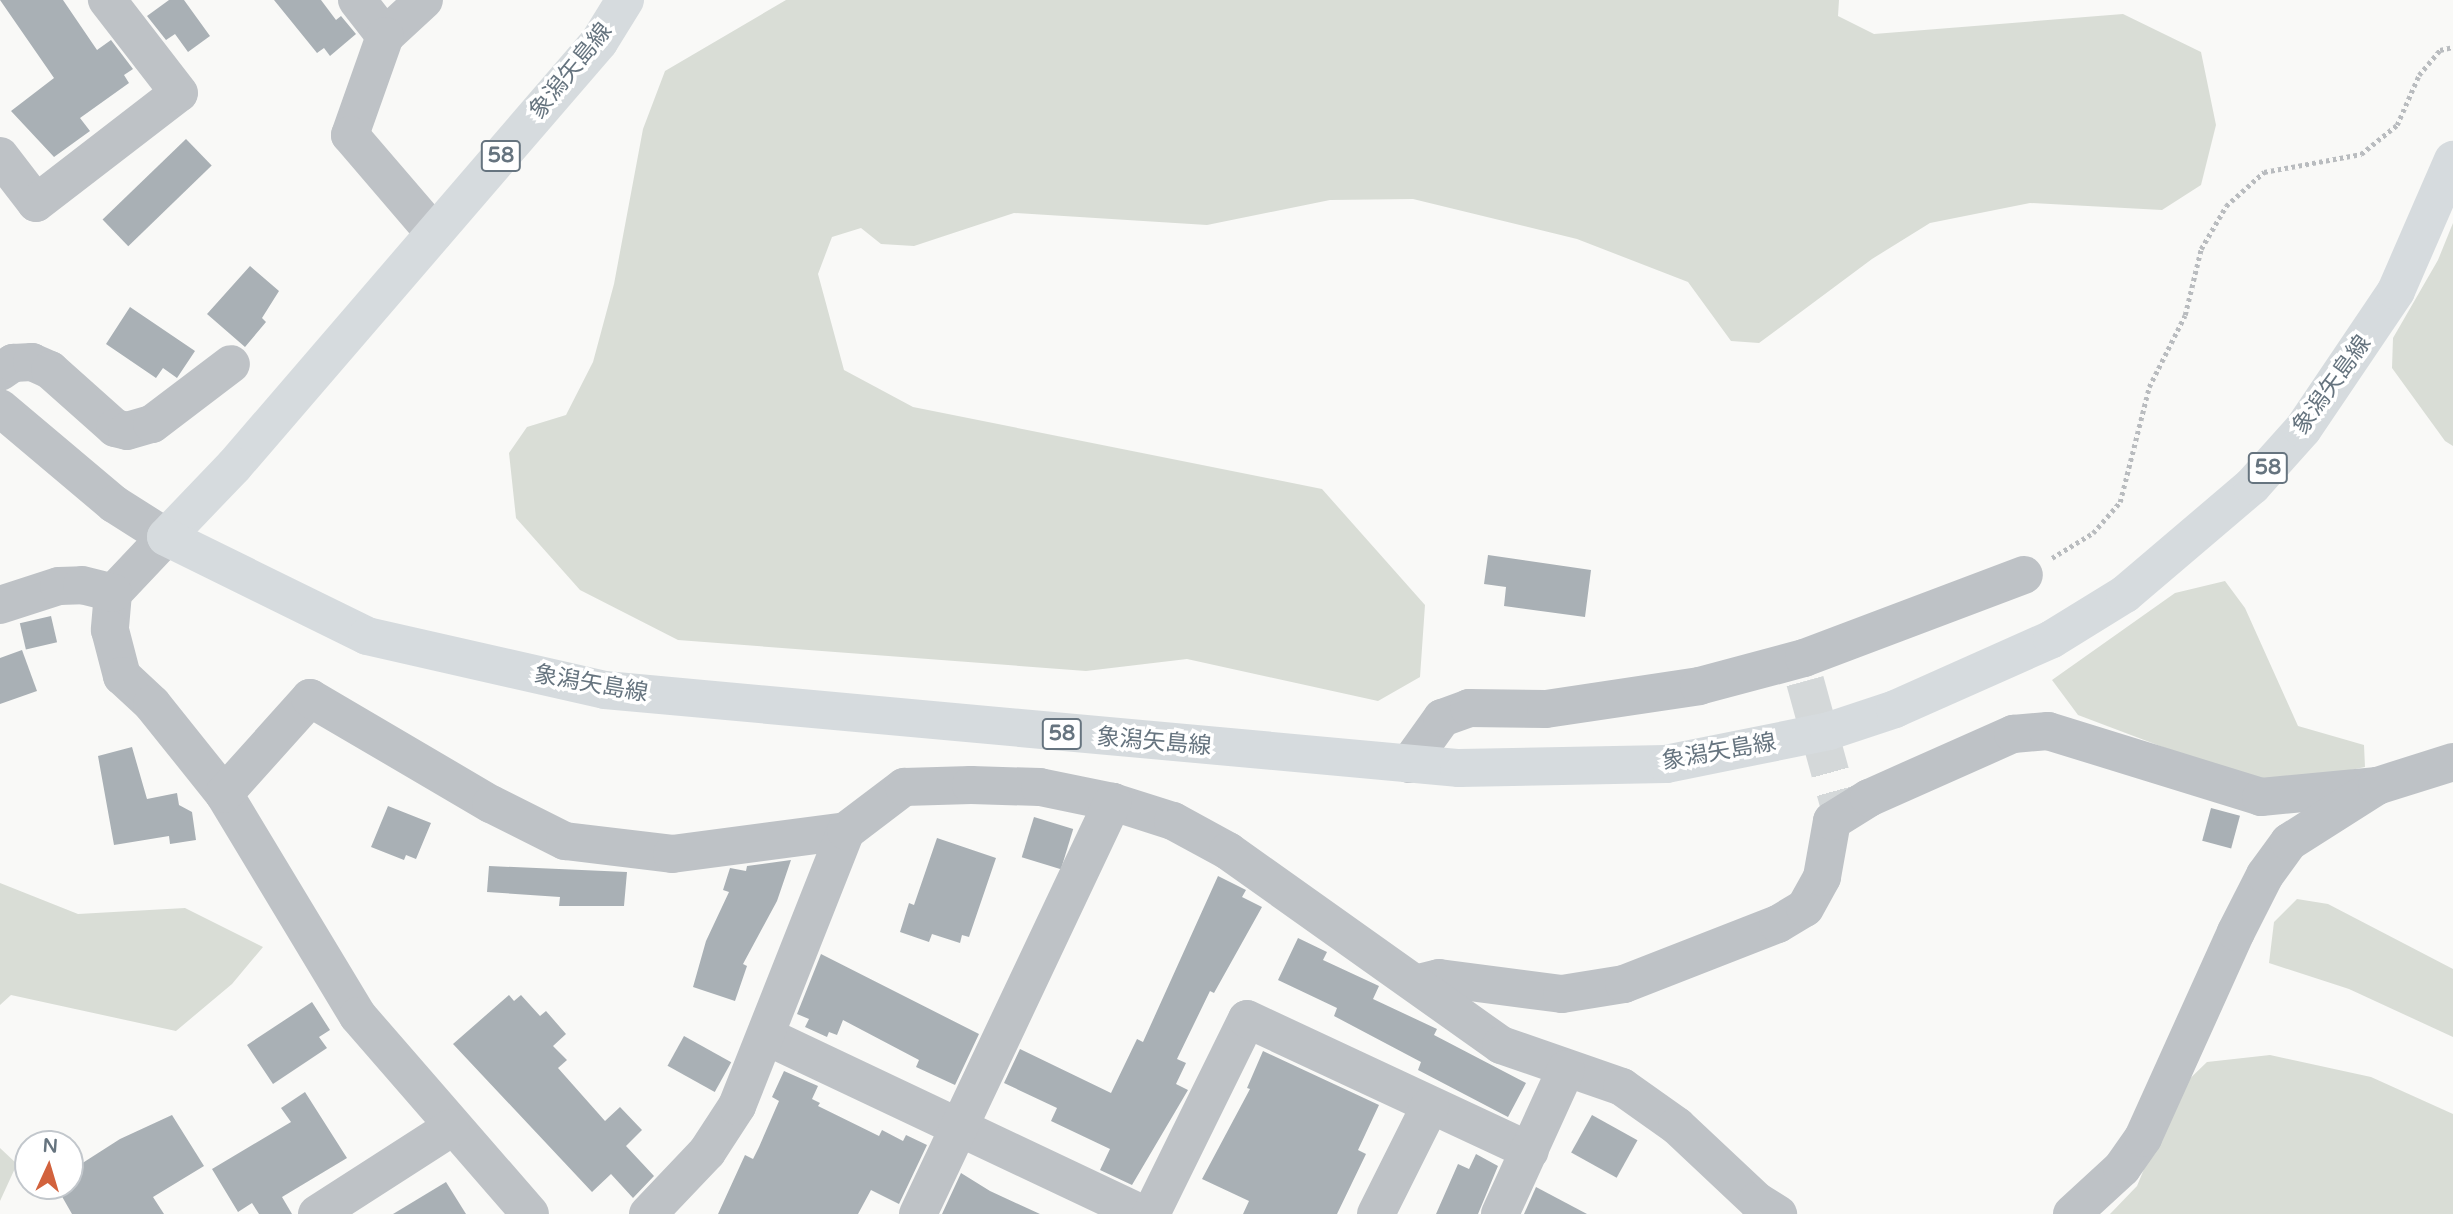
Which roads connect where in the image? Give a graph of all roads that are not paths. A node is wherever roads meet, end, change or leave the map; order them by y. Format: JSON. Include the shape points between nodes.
{"nodes":[{"id":1,"x":107,"y":0,"type":"edge"},
{"id":2,"x":357,"y":0,"type":"edge"},
{"id":3,"x":424,"y":0,"type":"edge"},
{"id":4,"x":625,"y":0,"type":"edge"},
{"id":5,"x":385,"y":36,"type":"junction"},
{"id":6,"x":0,"y":156,"type":"edge"},
{"id":7,"x":2453,"y":160,"type":"edge"},
{"id":8,"x":434,"y":233,"type":"junction"},
{"id":9,"x":231,"y":364,"type":"dead end"},
{"id":10,"x":0,"y":372,"type":"edge"},
{"id":11,"x":0,"y":408,"type":"edge"},
{"id":12,"x":166,"y":537,"type":"junction"},
{"id":13,"x":2024,"y":575,"type":"road end"},
{"id":14,"x":113,"y":593,"type":"junction"},
{"id":15,"x":0,"y":605,"type":"edge"},
{"id":16,"x":2453,"y":762,"type":"edge"},
{"id":17,"x":1409,"y":764,"type":"junction"},
{"id":18,"x":2377,"y":786,"type":"junction"},
{"id":19,"x":224,"y":794,"type":"junction"},
{"id":20,"x":1114,"y":802,"type":"junction"},
{"id":21,"x":846,"y":831,"type":"junction"},
{"id":22,"x":1419,"y":983,"type":"junction"},
{"id":23,"x":768,"y":1037,"type":"junction"},
{"id":24,"x":1566,"y":1069,"type":"junction"},
{"id":25,"x":1430,"y":1106,"type":"junction"},
{"id":26,"x":962,"y":1127,"type":"junction"},
{"id":27,"x":451,"y":1128,"type":"junction"},
{"id":28,"x":1530,"y":1151,"type":"junction"},
{"id":29,"x":317,"y":1214,"type":"edge"},
{"id":30,"x":530,"y":1214,"type":"edge"},
{"id":31,"x":648,"y":1214,"type":"edge"},
{"id":32,"x":918,"y":1214,"type":"edge"},
{"id":33,"x":1143,"y":1214,"type":"edge"},
{"id":34,"x":1151,"y":1214,"type":"edge"},
{"id":35,"x":1376,"y":1214,"type":"edge"},
{"id":36,"x":1500,"y":1214,"type":"edge"},
{"id":37,"x":1778,"y":1214,"type":"edge"},
{"id":38,"x":2072,"y":1214,"type":"edge"}],
"edges":[{"from":1,"to":6,"type":"street","via":[[179,93],[36,203]]},
{"from":2,"to":5,"type":"street"},
{"from":3,"to":5,"type":"street"},
{"from":4,"to":8,"type":"main road","name":"象潟矢島線","number":"58","via":[[599,42]]},
{"from":5,"to":8,"type":"street","via":[[350,135]]},
{"from":7,"to":17,"type":"main road","name":"象潟矢島線","number":"58","via":[[2396,291],[2303,429],[2252,486],[2200,533],[2125,594],[2052,639],[1895,709],[1829,731],[1666,764],[1591,768]]},
{"from":8,"to":12,"type":"main road","name":"象潟矢島線","number":"58"},
{"from":9,"to":10,"type":"street","via":[[152,424],[127,431],[115,428],[50,370],[32,362],[13,363]]},
{"from":11,"to":12,"type":"street","via":[[114,504]]},
{"from":12,"to":14,"type":"street"},
{"from":12,"to":17,"type":"main road","name":"象潟矢島線","number":"58","via":[[367,636],[605,690]]},
{"from":13,"to":17,"type":"street","via":[[1801,670],[1546,709],[1469,708],[1442,718]]},
{"from":14,"to":15,"type":"street","via":[[82,585],[58,586]]},
{"from":14,"to":19,"type":"street","via":[[110,631],[122,676],[152,704]]},
{"from":16,"to":18,"type":"street"},
{"from":18,"to":22,"type":"street","via":[[2261,797],[2048,731],[2013,734],[1869,798],[1832,821],[1822,877],[1805,908],[1779,924],[1612,986],[1562,994],[1438,978]]},
{"from":18,"to":38,"type":"street","via":[[2289,842],[2265,875],[2143,1138],[2122,1168]]},
{"from":19,"to":21,"type":"street","via":[[310,698],[491,804],[565,841],[672,854]]},
{"from":19,"to":27,"type":"street","via":[[358,1016]]},
{"from":20,"to":21,"type":"street","via":[[1040,787],[904,787]]},
{"from":20,"to":22,"type":"street","via":[[1173,821],[1228,850]]},
{"from":20,"to":26,"type":"street"},
{"from":21,"to":23,"type":"street"},
{"from":22,"to":24,"type":"street","via":[[1501,1045]]},
{"from":23,"to":26,"type":"street"},
{"from":23,"to":31,"type":"street","via":[[737,1106],[707,1152]]},
{"from":24,"to":28,"type":"street"},
{"from":24,"to":37,"type":"street","via":[[1622,1087],[1676,1126]]},
{"from":25,"to":28,"type":"street"},
{"from":25,"to":34,"type":"street","via":[[1247,1018]]},
{"from":25,"to":35,"type":"street"},
{"from":26,"to":32,"type":"street"},
{"from":26,"to":33,"type":"street"},
{"from":27,"to":29,"type":"street"},
{"from":27,"to":30,"type":"street"},
{"from":28,"to":36,"type":"street"}]}
